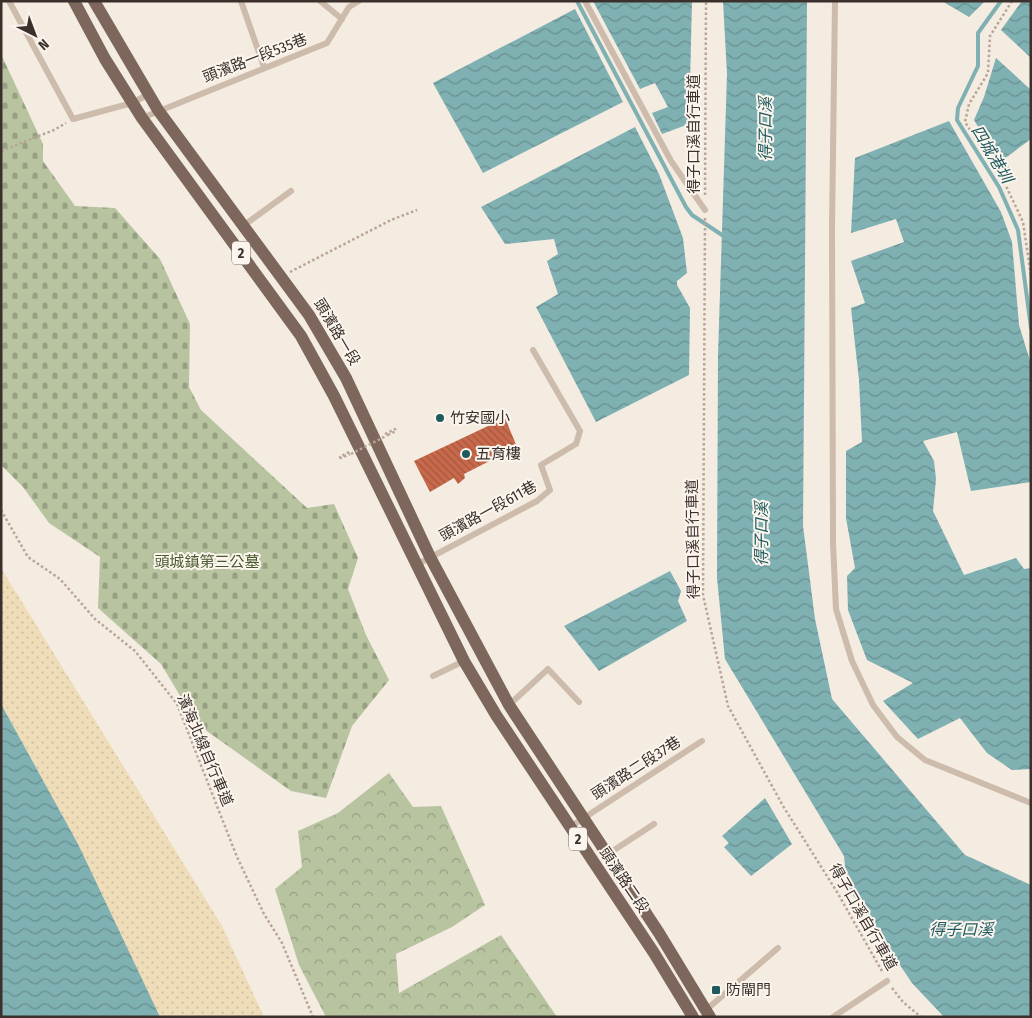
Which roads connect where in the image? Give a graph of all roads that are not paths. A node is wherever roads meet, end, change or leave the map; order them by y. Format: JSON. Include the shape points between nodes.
{"nodes":[{"id":1,"x":9,"y":1,"type":"edge"},
{"id":2,"x":74,"y":1,"type":"edge"},
{"id":3,"x":94,"y":1,"type":"edge"},
{"id":4,"x":240,"y":1,"type":"edge"},
{"id":5,"x":320,"y":1,"type":"edge"},
{"id":6,"x":359,"y":1,"type":"edge"},
{"id":7,"x":585,"y":1,"type":"edge"},
{"id":8,"x":835,"y":1,"type":"edge"},
{"id":9,"x":342,"y":19,"type":"junction"},
{"id":10,"x":264,"y":67,"type":"junction"},
{"id":11,"x":149,"y":94,"type":"junction"},
{"id":12,"x":132,"y":103,"type":"junction"},
{"id":13,"x":158,"y":110,"type":"junction"},
{"id":14,"x":142,"y":118,"type":"junction"},
{"id":15,"x":292,"y":191,"type":"dead end"},
{"id":16,"x":705,"y":210,"type":"road end"},
{"id":17,"x":243,"y":226,"type":"junction"},
{"id":18,"x":533,"y":350,"type":"dead end"},
{"id":19,"x":389,"y":470,"type":"junction"},
{"id":20,"x":374,"y":476,"type":"junction"},
{"id":21,"x":406,"y":506,"type":"junction"},
{"id":22,"x":391,"y":514,"type":"junction"},
{"id":23,"x":430,"y":557,"type":"junction"},
{"id":24,"x":415,"y":565,"type":"junction"},
{"id":25,"x":464,"y":661,"type":"junction"},
{"id":26,"x":433,"y":676,"type":"dead end"},
{"id":27,"x":579,"y":702,"type":"dead end"},
{"id":28,"x":509,"y":705,"type":"junction"},
{"id":29,"x":702,"y":741,"type":"dead end"},
{"id":30,"x":1031,"y":803,"type":"edge"},
{"id":31,"x":583,"y":817,"type":"junction"},
{"id":32,"x":654,"y":824,"type":"dead end"},
{"id":33,"x":570,"y":827,"type":"junction"},
{"id":34,"x":608,"y":854,"type":"junction"},
{"id":35,"x":778,"y":948,"type":"dead end"},
{"id":36,"x":887,"y":981,"type":"road end"},
{"id":37,"x":708,"y":1013,"type":"edge"},
{"id":38,"x":692,"y":1017,"type":"edge"},
{"id":39,"x":832,"y":1017,"type":"edge"}],
"edges":[{"from":1,"to":12,"type":"lane","via":[[73,119]]},
{"from":2,"to":12,"type":"main road","number":"2"},
{"from":3,"to":11,"type":"main road","name":"頭濱路一段","number":"2"},
{"from":4,"to":10,"type":"lane"},
{"from":5,"to":9,"type":"lane"},
{"from":6,"to":9,"type":"lane","name":"頭濱路一段535巷","via":[[349,7]]},
{"from":7,"to":16,"type":"lane","via":[[671,161]]},
{"from":8,"to":30,"type":"lane","via":[[832,258],[836,609],[852,661],[873,705],[897,737],[925,760]]},
{"from":9,"to":10,"type":"lane","name":"頭濱路一段535巷","via":[[327,43]]},
{"from":10,"to":13,"type":"lane","name":"頭濱路一段535巷"},
{"from":11,"to":12,"type":"lane"},
{"from":11,"to":13,"type":"main road","name":"頭濱路一段","number":"2"},
{"from":12,"to":14,"type":"main road","number":"2"},
{"from":13,"to":14,"type":"lane","name":"頭濱路一段535巷"},
{"from":13,"to":17,"type":"main road","name":"頭濱路一段","number":"2"},
{"from":14,"to":20,"type":"main road","number":"2","via":[[302,336]]},
{"from":15,"to":17,"type":"lane"},
{"from":17,"to":19,"type":"main road","name":"頭濱路一段","number":"2","via":[[310,315],[342,371]]},
{"from":18,"to":23,"type":"lane","name":"頭濱路一段611巷","via":[[580,431],[576,444],[542,465],[550,490],[538,501]]},
{"from":19,"to":20,"type":"main road"},
{"from":19,"to":21,"type":"main road","name":"頭濱路一段","number":"2"},
{"from":20,"to":22,"type":"main road","number":"2"},
{"from":21,"to":22,"type":"main road"},
{"from":21,"to":23,"type":"main road","name":"頭濱路一段","number":"2"},
{"from":22,"to":24,"type":"main road","number":"2"},
{"from":23,"to":24,"type":"lane","name":"頭濱路一段611巷"},
{"from":23,"to":28,"type":"main road","name":"頭濱路一段","number":"2"},
{"from":24,"to":25,"type":"main road","number":"2"},
{"from":25,"to":26,"type":"lane"},
{"from":25,"to":33,"type":"main road","name":"頭濱路二段","number":"2"},
{"from":27,"to":28,"type":"lane","via":[[548,669]]},
{"from":28,"to":31,"type":"main road","name":"頭濱路二段","number":"2"},
{"from":29,"to":31,"type":"lane","name":"頭濱路二段37巷"},
{"from":31,"to":33,"type":"lane","name":"頭濱路二段37巷"},
{"from":31,"to":34,"type":"main road","name":"頭濱路二段","number":"2"},
{"from":32,"to":34,"type":"lane"},
{"from":33,"to":38,"type":"main road","name":"頭濱路二段","number":"2"},
{"from":34,"to":37,"type":"main road","name":"頭濱路二段","number":"2"},
{"from":35,"to":37,"type":"lane"},
{"from":36,"to":39,"type":"lane"}]}
